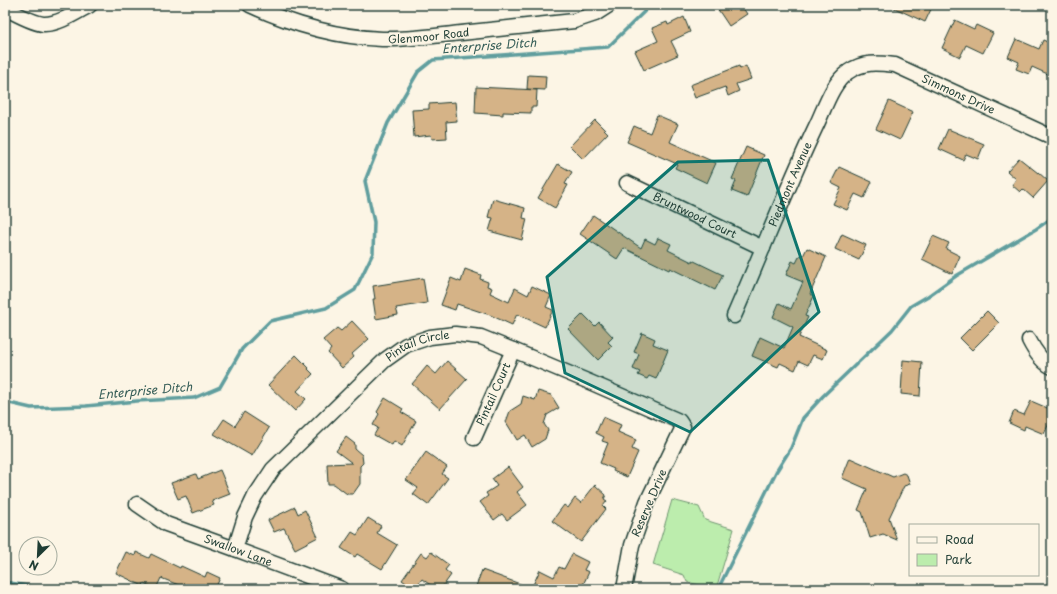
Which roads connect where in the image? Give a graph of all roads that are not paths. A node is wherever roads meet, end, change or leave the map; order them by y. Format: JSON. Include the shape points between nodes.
{"nodes":[{"id":1,"x":90,"y":5,"type":"edge"},
{"id":2,"x":250,"y":5,"type":"edge"},
{"id":3,"x":609,"y":5,"type":"edge"},
{"id":4,"x":5,"y":8,"type":"edge"},
{"id":5,"x":862,"y":64,"type":"joint"},
{"id":6,"x":1052,"y":137,"type":"edge"},
{"id":7,"x":627,"y":183,"type":"dead end"},
{"id":8,"x":764,"y":248,"type":"junction"},
{"id":9,"x":734,"y":316,"type":"dead end"},
{"id":10,"x":1029,"y":340,"type":"dead end"},
{"id":11,"x":513,"y":350,"type":"junction"},
{"id":12,"x":1052,"y":367,"type":"edge"},
{"id":13,"x":679,"y":421,"type":"joint"},
{"id":14,"x":474,"y":438,"type":"dead end"},
{"id":15,"x":137,"y":504,"type":"dead end"},
{"id":16,"x":235,"y":549,"type":"junction"},
{"id":17,"x":342,"y":589,"type":"edge"},
{"id":18,"x":624,"y":589,"type":"edge"}],
"edges":[{"from":1,"to":4,"type":"street","via":[[56,22],[43,24]]},
{"from":2,"to":3,"type":"street","name":"Glenmoor Road","via":[[306,27],[346,36],[383,39],[574,21],[595,14]]},
{"from":5,"to":6,"type":"street","name":"Simmons Drive","via":[[895,65]]},
{"from":5,"to":8,"type":"street","name":"Piedmont Avenue","via":[[848,72],[836,84]]},
{"from":7,"to":8,"type":"street","name":"Bruntwood Court"},
{"from":8,"to":9,"type":"street","name":"Piedmont Avenue"},
{"from":10,"to":12,"type":"street","via":[[1047,365]]},
{"from":11,"to":13,"type":"street","name":"Pintail Circle"},
{"from":11,"to":14,"type":"street","name":"Pintail Court"},
{"from":11,"to":16,"type":"street","name":"Pintail Circle","via":[[481,338],[455,334],[430,337],[406,345],[385,360],[273,470],[245,518]]},
{"from":13,"to":18,"type":"street","name":"Reserve Drive","via":[[683,428],[647,502],[632,545]]},
{"from":15,"to":16,"type":"street","name":"Swallow Lane","via":[[166,524]]},
{"from":16,"to":17,"type":"street","name":"Swallow Lane"}]}
